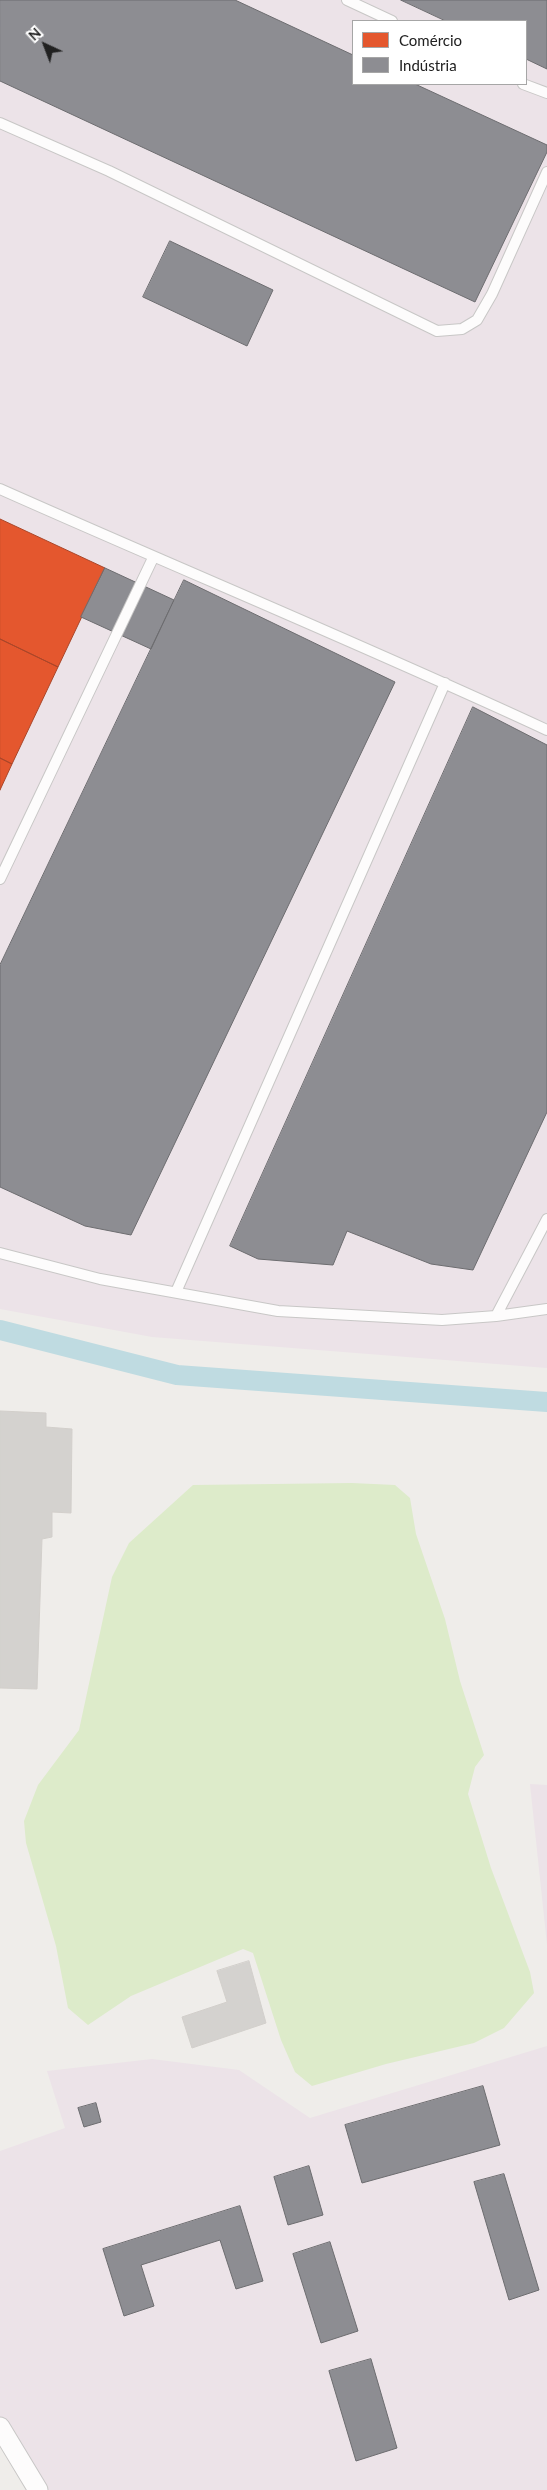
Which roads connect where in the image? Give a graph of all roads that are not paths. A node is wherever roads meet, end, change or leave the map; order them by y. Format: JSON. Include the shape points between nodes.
{"nodes":[{"id":1,"x":347,"y":0,"type":"edge"},
{"id":2,"x":390,"y":20,"type":"edge"},
{"id":3,"x":526,"y":85,"type":"edge"},
{"id":4,"x":547,"y":93,"type":"edge"},
{"id":5,"x":0,"y":123,"type":"edge"},
{"id":6,"x":547,"y":172,"type":"edge"},
{"id":7,"x":0,"y":489,"type":"edge"},
{"id":8,"x":153,"y":558,"type":"junction"},
{"id":9,"x":446,"y":682,"type":"junction"},
{"id":10,"x":547,"y":730,"type":"edge"},
{"id":11,"x":0,"y":879,"type":"edge"},
{"id":12,"x":547,"y":1219,"type":"edge"},
{"id":13,"x":0,"y":1253,"type":"edge"},
{"id":14,"x":176,"y":1292,"type":"junction"},
{"id":15,"x":547,"y":1309,"type":"edge"},
{"id":16,"x":496,"y":1316,"type":"junction"},
{"id":17,"x":0,"y":2427,"type":"edge"},
{"id":18,"x":38,"y":2490,"type":"edge"}],
"edges":[{"from":1,"to":2,"type":"lane"},
{"from":3,"to":4,"type":"lane"},
{"from":5,"to":6,"type":"lane","via":[[109,171],[437,331],[462,329],[477,320]]},
{"from":7,"to":8,"type":"lane"},
{"from":8,"to":9,"type":"lane"},
{"from":8,"to":11,"type":"lane"},
{"from":9,"to":10,"type":"lane"},
{"from":9,"to":14,"type":"lane"},
{"from":12,"to":16,"type":"lane"},
{"from":13,"to":14,"type":"lane","via":[[100,1279]]},
{"from":14,"to":16,"type":"lane","via":[[278,1311],[442,1320]]},
{"from":15,"to":16,"type":"lane"},
{"from":17,"to":18,"type":"street"}]}
